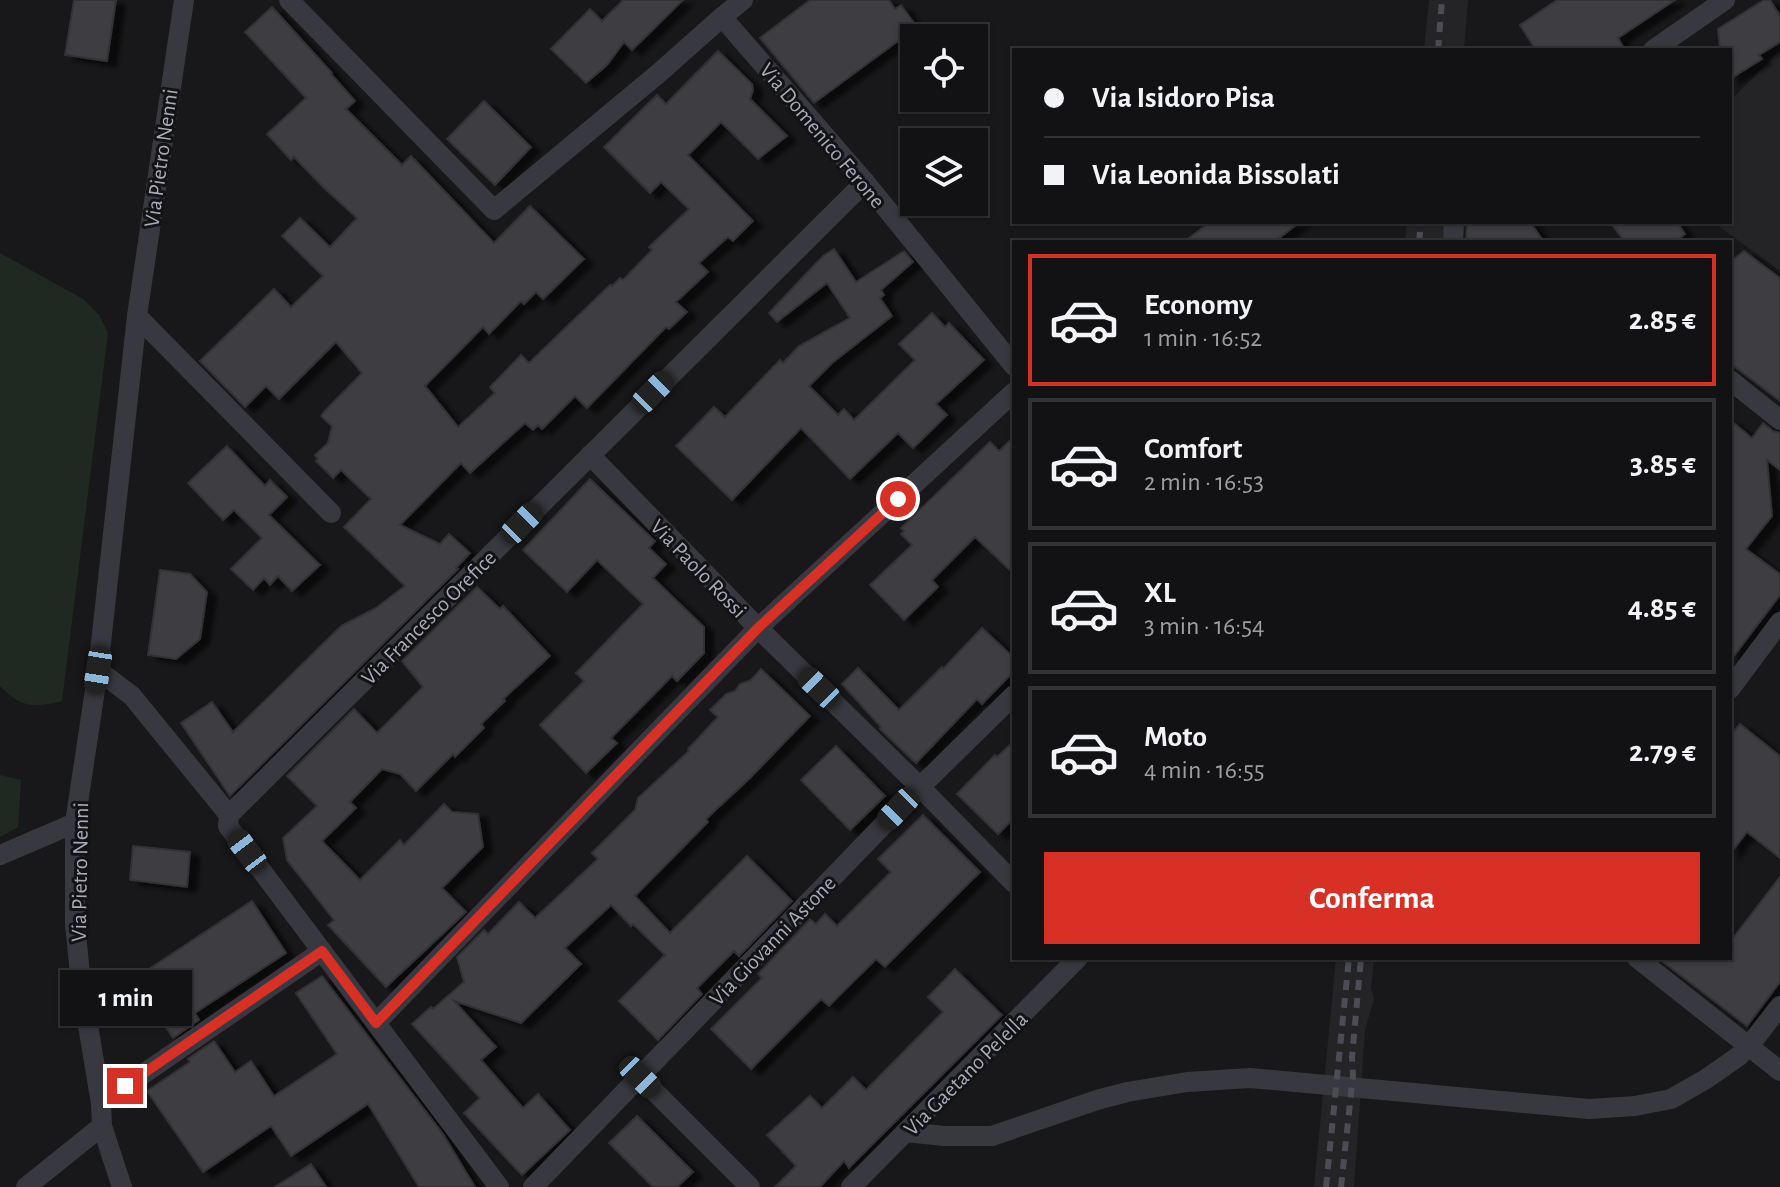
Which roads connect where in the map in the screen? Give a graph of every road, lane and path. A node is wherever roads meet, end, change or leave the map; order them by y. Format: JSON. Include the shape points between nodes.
{"nodes":[{"id":1,"x":184,"y":0,"type":"edge"},
{"id":2,"x":289,"y":0,"type":"edge"},
{"id":3,"x":743,"y":0,"type":"edge"},
{"id":4,"x":1725,"y":0,"type":"edge"},
{"id":5,"x":722,"y":17,"type":"junction"},
{"id":6,"x":1656,"y":48,"type":"edge"},
{"id":7,"x":865,"y":182,"type":"junction"},
{"id":8,"x":137,"y":316,"type":"junction"},
{"id":9,"x":1012,"y":364,"type":"edge"},
{"id":10,"x":1732,"y":382,"type":"edge"},
{"id":11,"x":1012,"y":394,"type":"edge"},
{"id":12,"x":1780,"y":420,"type":"edge"},
{"id":13,"x":590,"y":455,"type":"junction"},
{"id":14,"x":331,"y":513,"type":"dead end"},
{"id":15,"x":1780,"y":622,"type":"edge"},
{"id":16,"x":758,"y":628,"type":"junction"},
{"id":17,"x":98,"y":670,"type":"junction"},
{"id":18,"x":1732,"y":685,"type":"edge"},
{"id":19,"x":1012,"y":697,"type":"edge"},
{"id":20,"x":920,"y":787,"type":"junction"},
{"id":21,"x":229,"y":815,"type":"junction"},
{"id":22,"x":75,"y":823,"type":"junction"},
{"id":23,"x":0,"y":855,"type":"edge"},
{"id":24,"x":1012,"y":881,"type":"edge"},
{"id":25,"x":322,"y":951,"type":"junction"},
{"id":26,"x":1076,"y":960,"type":"edge"},
{"id":27,"x":1640,"y":960,"type":"edge"},
{"id":28,"x":1780,"y":1006,"type":"edge"},
{"id":29,"x":376,"y":1023,"type":"junction"},
{"id":30,"x":1749,"y":1046,"type":"junction"},
{"id":31,"x":1780,"y":1071,"type":"edge"},
{"id":32,"x":640,"y":1077,"type":"junction"},
{"id":33,"x":101,"y":1103,"type":"junction"},
{"id":34,"x":102,"y":1126,"type":"junction"},
{"id":35,"x":906,"y":1132,"type":"junction"},
{"id":36,"x":26,"y":1187,"type":"edge"},
{"id":37,"x":122,"y":1187,"type":"edge"},
{"id":38,"x":499,"y":1187,"type":"edge"},
{"id":39,"x":533,"y":1187,"type":"edge"},
{"id":40,"x":750,"y":1187,"type":"edge"},
{"id":41,"x":851,"y":1187,"type":"edge"}],
"edges":[{"from":1,"to":8,"type":"street","name":"Via Pietro Nenni"},
{"from":2,"to":5,"type":"street","via":[[494,210]]},
{"from":3,"to":5,"type":"street"},
{"from":4,"to":6,"type":"street"},
{"from":5,"to":7,"type":"street","name":"Via Domenico Ferone"},
{"from":7,"to":9,"type":"street","name":"Via Domenico Ferone"},
{"from":7,"to":13,"type":"street","name":"Via Francesco Orefice"},
{"from":8,"to":14,"type":"street"},
{"from":8,"to":17,"type":"street","name":"Via Pietro Nenni"},
{"from":10,"to":12,"type":"street"},
{"from":11,"to":16,"type":"street"},
{"from":13,"to":16,"type":"street","name":"Via Paolo Rossi"},
{"from":13,"to":21,"type":"street","name":"Via Francesco Orefice"},
{"from":15,"to":18,"type":"street"},
{"from":16,"to":20,"type":"street","name":"Via Paolo Rossi"},
{"from":16,"to":29,"type":"street"},
{"from":17,"to":21,"type":"street","via":[[132,696]]},
{"from":17,"to":22,"type":"street","name":"Via Pietro Nenni"},
{"from":19,"to":20,"type":"street","name":"Via Giovanni Astone"},
{"from":20,"to":24,"type":"street","name":"Via Paolo Rossi"},
{"from":20,"to":32,"type":"street","name":"Via Giovanni Astone"},
{"from":21,"to":25,"type":"street","via":[[228,826]]},
{"from":22,"to":23,"type":"street"},
{"from":22,"to":33,"type":"street","name":"Via Pietro Nenni","via":[[75,924]]},
{"from":25,"to":29,"type":"street"},
{"from":25,"to":33,"type":"street"},
{"from":26,"to":35,"type":"street","name":"Via Gaetano Pelella"},
{"from":27,"to":30,"type":"street"},
{"from":28,"to":30,"type":"street"},
{"from":29,"to":38,"type":"street"},
{"from":30,"to":31,"type":"street"},
{"from":30,"to":35,"type":"street","via":[[1671,1099],[1613,1109],[1250,1078],[1127,1092],[992,1136]]},
{"from":32,"to":39,"type":"street","name":"Via Giovanni Astone"},
{"from":32,"to":40,"type":"street"},
{"from":33,"to":34,"type":"street","name":"Via Pietro Nenni"},
{"from":34,"to":36,"type":"street"},
{"from":34,"to":37,"type":"street","name":"Via Pietro Nenni"},
{"from":35,"to":41,"type":"street","name":"Via Gaetano Pelella"}]}
